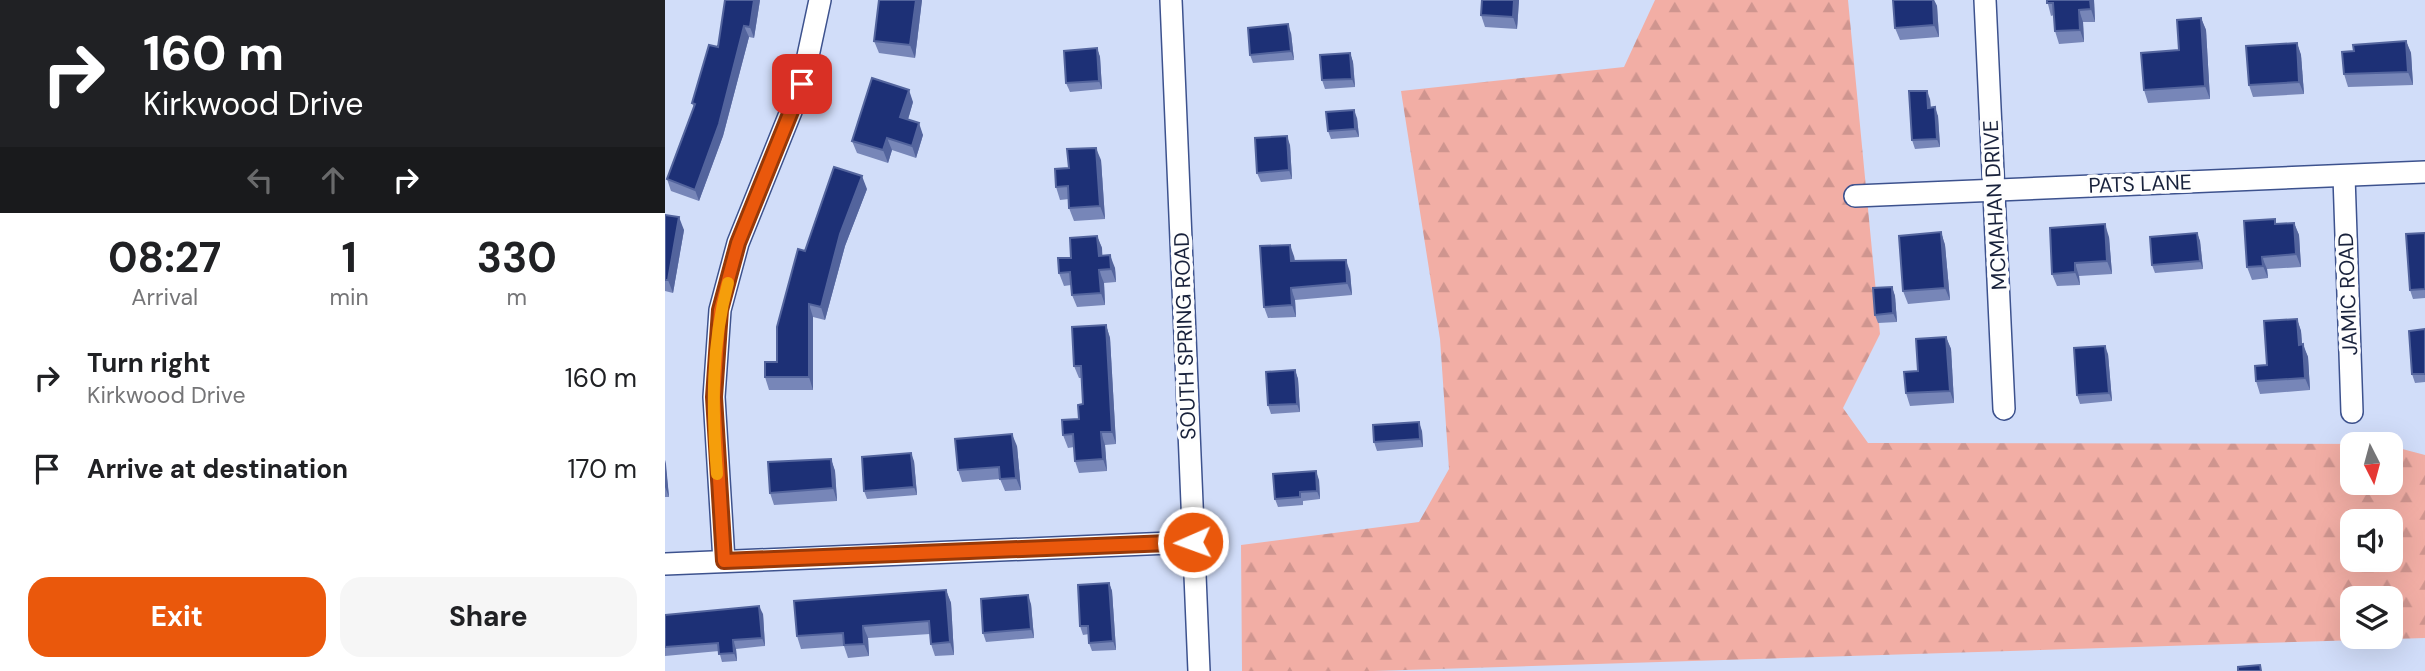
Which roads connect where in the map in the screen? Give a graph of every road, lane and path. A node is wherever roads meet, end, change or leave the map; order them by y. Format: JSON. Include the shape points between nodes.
{"nodes":[{"id":1,"x":820,"y":0,"type":"edge"},
{"id":2,"x":1171,"y":0,"type":"edge"},
{"id":3,"x":1985,"y":0,"type":"edge"},
{"id":4,"x":2425,"y":172,"type":"edge"},
{"id":5,"x":2344,"y":176,"type":"junction"},
{"id":6,"x":1995,"y":191,"type":"junction"},
{"id":7,"x":1855,"y":196,"type":"dead end"},
{"id":8,"x":2004,"y":409,"type":"dead end"},
{"id":9,"x":2352,"y":412,"type":"dead end"},
{"id":10,"x":1193,"y":542,"type":"junction"},
{"id":11,"x":724,"y":561,"type":"junction"},
{"id":12,"x":665,"y":564,"type":"edge"},
{"id":13,"x":1199,"y":671,"type":"edge"}],
"edges":[{"from":1,"to":11,"type":"street","via":[[802,84],[738,243],[720,310],[714,422]]},
{"from":2,"to":10,"type":"street","name":"SOUTH SPRING ROAD"},
{"from":3,"to":6,"type":"street","name":"MCMAHAN DRIVE"},
{"from":4,"to":5,"type":"street","name":"PATS LANE"},
{"from":5,"to":6,"type":"street","name":"PATS LANE"},
{"from":5,"to":9,"type":"street","name":"JAMIC ROAD"},
{"from":6,"to":7,"type":"street","name":"PATS LANE"},
{"from":6,"to":8,"type":"street","name":"MCMAHAN DRIVE"},
{"from":10,"to":11,"type":"street"},
{"from":10,"to":13,"type":"street","name":"SOUTH SPRING ROAD"},
{"from":11,"to":12,"type":"street"}]}
